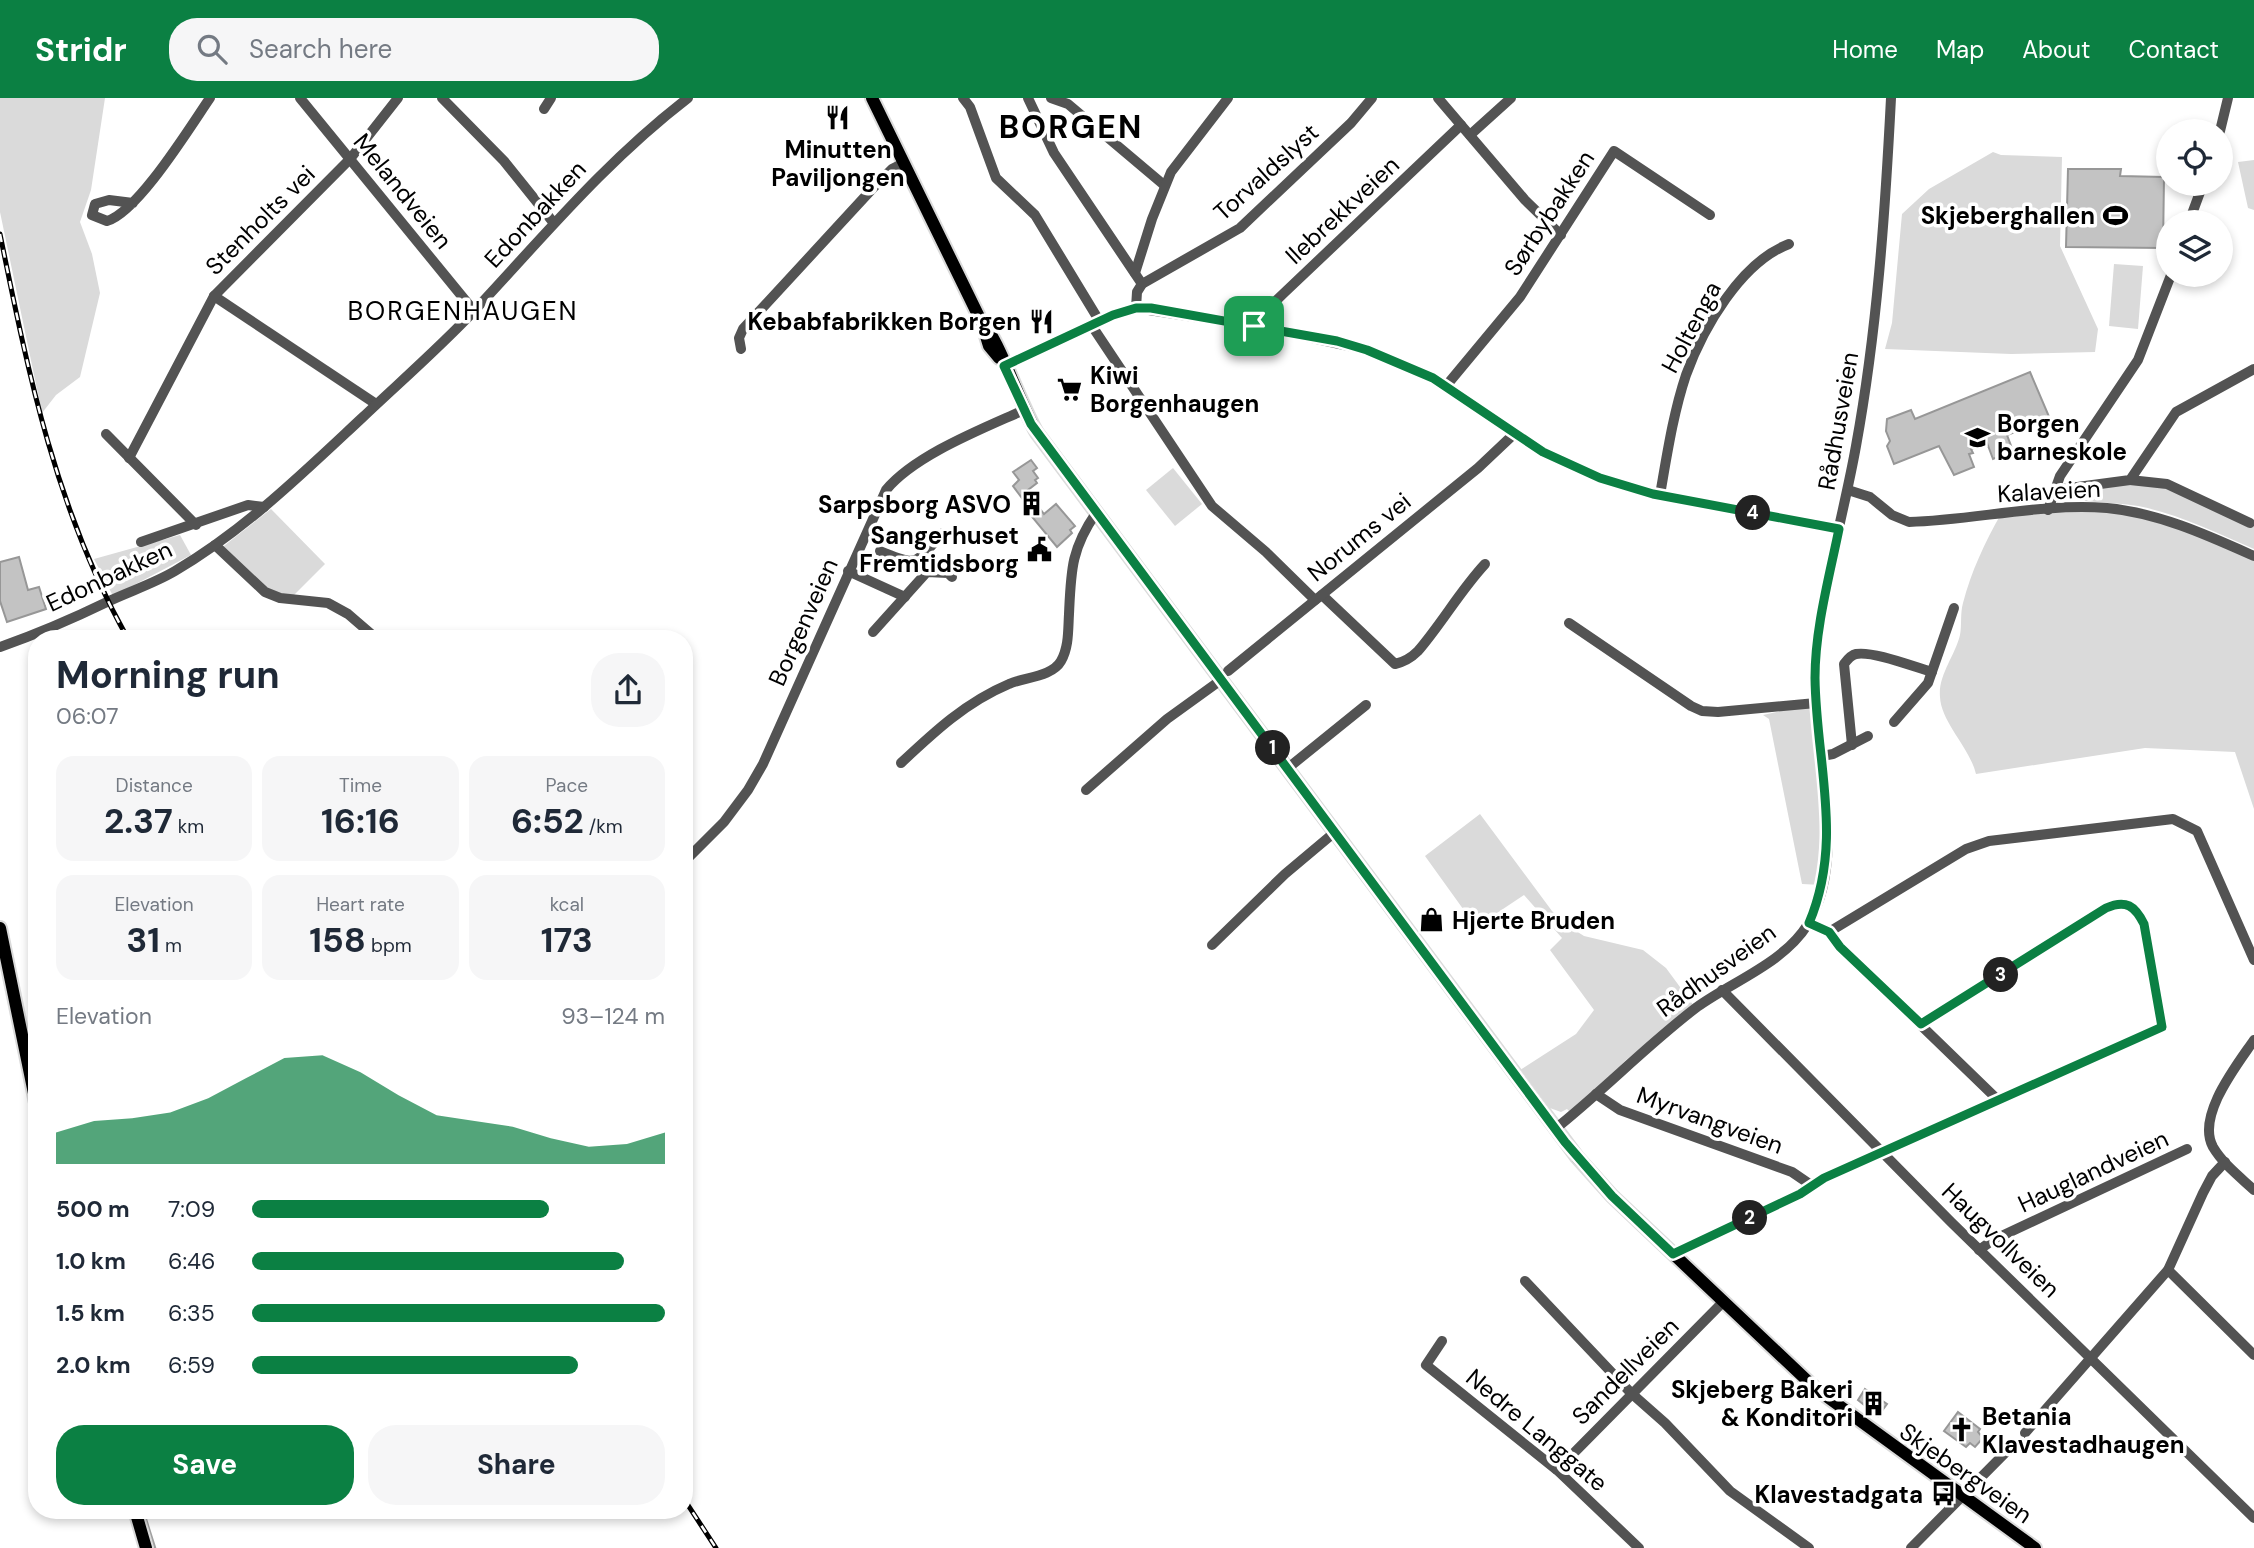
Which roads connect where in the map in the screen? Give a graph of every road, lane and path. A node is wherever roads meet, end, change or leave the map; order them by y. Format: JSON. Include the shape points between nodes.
{"nodes":[{"id":1,"x":211,"y":98,"type":"edge"},
{"id":2,"x":300,"y":98,"type":"edge"},
{"id":3,"x":398,"y":98,"type":"edge"},
{"id":4,"x":442,"y":98,"type":"edge"},
{"id":5,"x":551,"y":98,"type":"edge"},
{"id":6,"x":688,"y":98,"type":"edge"},
{"id":7,"x":872,"y":98,"type":"edge"},
{"id":8,"x":963,"y":98,"type":"edge"},
{"id":9,"x":1028,"y":98,"type":"edge"},
{"id":10,"x":1051,"y":98,"type":"edge"},
{"id":11,"x":1228,"y":98,"type":"edge"},
{"id":12,"x":1372,"y":98,"type":"edge"},
{"id":13,"x":1438,"y":98,"type":"edge"},
{"id":14,"x":1511,"y":98,"type":"edge"},
{"id":15,"x":1891,"y":98,"type":"edge"},
{"id":16,"x":2228,"y":98,"type":"edge"},
{"id":17,"x":1071,"y":101,"type":"edge"},
{"id":18,"x":544,"y":109,"type":"dead end"},
{"id":19,"x":2223,"y":119,"type":"edge"},
{"id":20,"x":1461,"y":125,"type":"junction"},
{"id":21,"x":1470,"y":135,"type":"junction"},
{"id":22,"x":350,"y":159,"type":"junction"},
{"id":23,"x":904,"y":163,"type":"junction"},
{"id":24,"x":1164,"y":185,"type":"junction"},
{"id":25,"x":134,"y":202,"type":"dead end"},
{"id":26,"x":1710,"y":215,"type":"dead end"},
{"id":27,"x":553,"y":222,"type":"junction"},
{"id":28,"x":1560,"y":235,"type":"junction"},
{"id":29,"x":1789,"y":244,"type":"dead end"},
{"id":30,"x":1135,"y":273,"type":"junction"},
{"id":31,"x":1142,"y":284,"type":"junction"},
{"id":32,"x":2166,"y":287,"type":"edge"},
{"id":33,"x":214,"y":296,"type":"junction"},
{"id":34,"x":1136,"y":308,"type":"junction"},
{"id":35,"x":474,"y":310,"type":"junction"},
{"id":36,"x":1096,"y":324,"type":"junction"},
{"id":37,"x":1254,"y":326,"type":"junction"},
{"id":38,"x":741,"y":349,"type":"dead end"},
{"id":39,"x":1004,"y":364,"type":"junction"},
{"id":40,"x":2254,"y":369,"type":"edge"},
{"id":41,"x":1446,"y":386,"type":"junction"},
{"id":42,"x":376,"y":404,"type":"junction"},
{"id":43,"x":1024,"y":410,"type":"junction"},
{"id":44,"x":106,"y":434,"type":"dead end"},
{"id":45,"x":1514,"y":434,"type":"junction"},
{"id":46,"x":129,"y":458,"type":"junction"},
{"id":47,"x":2130,"y":481,"type":"junction"},
{"id":48,"x":1848,"y":490,"type":"junction"},
{"id":49,"x":2055,"y":490,"type":"junction"},
{"id":50,"x":1660,"y":495,"type":"junction"},
{"id":51,"x":264,"y":507,"type":"junction"},
{"id":52,"x":2048,"y":510,"type":"junction"},
{"id":53,"x":1096,"y":513,"type":"junction"},
{"id":54,"x":2250,"y":523,"type":"dead end"},
{"id":55,"x":195,"y":524,"type":"junction"},
{"id":56,"x":1839,"y":529,"type":"junction"},
{"id":57,"x":943,"y":533,"type":"dead end"},
{"id":58,"x":141,"y":542,"type":"dead end"},
{"id":59,"x":215,"y":545,"type":"junction"},
{"id":60,"x":880,"y":551,"type":"dead end"},
{"id":61,"x":2254,"y":556,"type":"edge"},
{"id":62,"x":1485,"y":564,"type":"dead end"},
{"id":63,"x":848,"y":571,"type":"junction"},
{"id":64,"x":952,"y":577,"type":"dead end"},
{"id":65,"x":905,"y":597,"type":"junction"},
{"id":66,"x":1318,"y":597,"type":"junction"},
{"id":67,"x":1954,"y":608,"type":"dead end"},
{"id":68,"x":1569,"y":623,"type":"dead end"},
{"id":69,"x":44,"y":630,"type":"edge"},
{"id":70,"x":367,"y":630,"type":"edge"},
{"id":71,"x":873,"y":632,"type":"dead end"},
{"id":72,"x":28,"y":636,"type":"edge"},
{"id":73,"x":0,"y":647,"type":"edge"},
{"id":74,"x":1932,"y":673,"type":"junction"},
{"id":75,"x":1225,"y":676,"type":"junction"},
{"id":76,"x":1816,"y":703,"type":"junction"},
{"id":77,"x":1367,"y":705,"type":"dead end"},
{"id":78,"x":1894,"y":722,"type":"dead end"},
{"id":79,"x":1868,"y":736,"type":"dead end"},
{"id":80,"x":1852,"y":745,"type":"junction"},
{"id":81,"x":1822,"y":756,"type":"junction"},
{"id":82,"x":901,"y":763,"type":"dead end"},
{"id":83,"x":1288,"y":768,"type":"junction"},
{"id":84,"x":1086,"y":790,"type":"dead end"},
{"id":85,"x":1335,"y":832,"type":"junction"},
{"id":86,"x":693,"y":853,"type":"edge"},
{"id":87,"x":1809,"y":923,"type":"junction"},
{"id":88,"x":0,"y":928,"type":"edge"},
{"id":89,"x":1829,"y":932,"type":"junction"},
{"id":90,"x":1212,"y":945,"type":"dead end"},
{"id":91,"x":2254,"y":960,"type":"edge"},
{"id":92,"x":1722,"y":990,"type":"junction"},
{"id":93,"x":1921,"y":1024,"type":"junction"},
{"id":94,"x":2254,"y":1040,"type":"edge"},
{"id":95,"x":28,"y":1064,"type":"edge"},
{"id":96,"x":1596,"y":1094,"type":"junction"},
{"id":97,"x":1998,"y":1100,"type":"junction"},
{"id":98,"x":1555,"y":1129,"type":"junction"},
{"id":99,"x":2187,"y":1149,"type":"dead end"},
{"id":100,"x":1884,"y":1152,"type":"junction"},
{"id":101,"x":2225,"y":1162,"type":"junction"},
{"id":102,"x":1811,"y":1185,"type":"junction"},
{"id":103,"x":2254,"y":1191,"type":"edge"},
{"id":104,"x":1979,"y":1250,"type":"junction"},
{"id":105,"x":1673,"y":1254,"type":"junction"},
{"id":106,"x":2168,"y":1270,"type":"junction"},
{"id":107,"x":1525,"y":1281,"type":"dead end"},
{"id":108,"x":1723,"y":1302,"type":"junction"},
{"id":109,"x":1442,"y":1341,"type":"dead end"},
{"id":110,"x":2254,"y":1355,"type":"edge"},
{"id":111,"x":2091,"y":1356,"type":"junction"},
{"id":112,"x":1631,"y":1393,"type":"junction"},
{"id":113,"x":2025,"y":1433,"type":"dead end"},
{"id":114,"x":2009,"y":1450,"type":"dead end"},
{"id":115,"x":1556,"y":1470,"type":"junction"},
{"id":116,"x":1964,"y":1497,"type":"junction"},
{"id":117,"x":2254,"y":1518,"type":"edge"},
{"id":118,"x":138,"y":1519,"type":"edge"},
{"id":119,"x":146,"y":1548,"type":"edge"},
{"id":120,"x":1639,"y":1548,"type":"edge"},
{"id":121,"x":1810,"y":1548,"type":"edge"},
{"id":122,"x":1910,"y":1548,"type":"edge"},
{"id":123,"x":2035,"y":1548,"type":"edge"}],
"edges":[{"from":1,"to":25,"type":"street"},
{"from":2,"to":22,"type":"street","name":"Melandveien"},
{"from":3,"to":22,"type":"street","name":"Stenholts vei"},
{"from":4,"to":27,"type":"street"},
{"from":5,"to":18,"type":"street"},
{"from":6,"to":27,"type":"street","name":"Edonbakken"},
{"from":7,"to":23,"type":"main road","name":"Skjebergveien"},
{"from":8,"to":36,"type":"street","via":[[996,178],[1035,215]]},
{"from":9,"to":30,"type":"street","via":[[1054,153]]},
{"from":10,"to":17,"type":"street"},
{"from":11,"to":24,"type":"street"},
{"from":12,"to":31,"type":"street","name":"Torvaldslyst","via":[[1240,228]]},
{"from":13,"to":20,"type":"street"},
{"from":14,"to":21,"type":"street"},
{"from":15,"to":48,"type":"street","name":"Rådhusveien","via":[[1879,292]]},
{"from":16,"to":19,"type":"street"},
{"from":17,"to":24,"type":"street","via":[[1084,121]]},
{"from":20,"to":21,"type":"street"},
{"from":20,"to":37,"type":"street","name":"Ilebrekkveien"},
{"from":21,"to":28,"type":"street"},
{"from":22,"to":33,"type":"street","name":"Stenholts vei"},
{"from":22,"to":35,"type":"street","name":"Melandveien"},
{"from":23,"to":38,"type":"street","via":[[873,188],[743,329]]},
{"from":23,"to":39,"type":"main road","name":"Skjebergveien","via":[[989,346]]},
{"from":24,"to":30,"type":"street"},
{"from":26,"to":28,"type":"street","name":"Sørbybakken","via":[[1614,151]]},
{"from":27,"to":35,"type":"street","name":"Edonbakken"},
{"from":28,"to":41,"type":"street","name":"Sørbybakken","via":[[1520,297]]},
{"from":29,"to":50,"type":"street","name":"Holtenga","via":[[1772,250],[1733,289],[1698,348],[1679,397]]},
{"from":30,"to":31,"type":"street"},
{"from":31,"to":34,"type":"street"},
{"from":32,"to":49,"type":"street","via":[[2138,360]]},
{"from":33,"to":42,"type":"street"},
{"from":33,"to":46,"type":"street","name":"Stenholts vei"},
{"from":34,"to":36,"type":"street"},
{"from":34,"to":37,"type":"street"},
{"from":35,"to":42,"type":"street","name":"Edonbakken"},
{"from":36,"to":39,"type":"street"},
{"from":36,"to":66,"type":"street","via":[[1212,506]]},
{"from":37,"to":41,"type":"street","via":[[1367,350]]},
{"from":39,"to":43,"type":"main road","name":"Skjebergveien"},
{"from":40,"to":47,"type":"street","via":[[2176,412]]},
{"from":41,"to":45,"type":"street"},
{"from":42,"to":51,"type":"street","name":"Edonbakken"},
{"from":43,"to":53,"type":"main road","name":"Skjebergveien"},
{"from":43,"to":63,"type":"street","name":"Borgenveien","via":[[952,443],[892,482]]},
{"from":44,"to":46,"type":"street"},
{"from":45,"to":50,"type":"street","via":[[1575,469]]},
{"from":45,"to":66,"type":"street","name":"Norums vei"},
{"from":46,"to":55,"type":"street"},
{"from":47,"to":49,"type":"street","name":"Kalaveien"},
{"from":47,"to":54,"type":"street","name":"Kalaveien","via":[[2167,484]]},
{"from":48,"to":52,"type":"street","name":"Kalaveien","via":[[1870,497],[1909,522]]},
{"from":48,"to":56,"type":"street","name":"Rådhusveien"},
{"from":49,"to":52,"type":"street"},
{"from":50,"to":56,"type":"street"},
{"from":51,"to":55,"type":"street","name":"Edonbakken","via":[[248,505]]},
{"from":51,"to":59,"type":"street","name":"Edonbakken"},
{"from":52,"to":61,"type":"street","name":"Kalaveien","via":[[2108,508],[2149,515]]},
{"from":53,"to":75,"type":"main road","name":"Skjebergveien"},
{"from":53,"to":82,"type":"street","via":[[1078,541],[1068,640],[1055,669],[1010,683],[969,705]]},
{"from":55,"to":58,"type":"street","name":"Edonbakken"},
{"from":56,"to":76,"type":"street","name":"Rådhusveien","via":[[1817,648]]},
{"from":57,"to":60,"type":"street","via":[[916,561],[908,563]]},
{"from":59,"to":69,"type":"street","name":"Edonbakken","via":[[152,584]]},
{"from":59,"to":70,"type":"street","via":[[265,592],[328,603]]},
{"from":62,"to":66,"type":"street","via":[[1404,663],[1395,664],[1384,656],[1363,632]]},
{"from":63,"to":65,"type":"street"},
{"from":63,"to":86,"type":"street","name":"Borgenveien","via":[[758,773],[724,822]]},
{"from":64,"to":65,"type":"street","via":[[927,572]]},
{"from":65,"to":71,"type":"street"},
{"from":66,"to":75,"type":"street","name":"Norums vei"},
{"from":67,"to":74,"type":"street"},
{"from":68,"to":76,"type":"street","via":[[1702,711]]},
{"from":72,"to":73,"type":"street","name":"Edonbakken"},
{"from":74,"to":78,"type":"street","via":[[1925,688]]},
{"from":74,"to":80,"type":"street","via":[[1869,655],[1856,654],[1846,661]]},
{"from":75,"to":83,"type":"main road","name":"Skjebergveien"},
{"from":75,"to":84,"type":"street","name":"Norums vei","via":[[1167,719]]},
{"from":76,"to":81,"type":"street","name":"Rådhusveien"},
{"from":77,"to":83,"type":"street"},
{"from":79,"to":80,"type":"street"},
{"from":80,"to":81,"type":"street"},
{"from":81,"to":87,"type":"street","name":"Rådhusveien","via":[[1827,839],[1822,885]]},
{"from":83,"to":85,"type":"main road","name":"Skjebergveien"},
{"from":85,"to":90,"type":"street"},
{"from":85,"to":98,"type":"main road","name":"Skjebergveien"},
{"from":87,"to":89,"type":"street"},
{"from":87,"to":92,"type":"street","name":"Rådhusveien","via":[[1785,949]]},
{"from":88,"to":95,"type":"main road"},
{"from":89,"to":91,"type":"street","via":[[1966,849],[1989,841],[2173,819],[2197,831]]},
{"from":89,"to":93,"type":"street"},
{"from":92,"to":96,"type":"street","name":"Rådhusveien","via":[[1658,1038]]},
{"from":92,"to":100,"type":"street","name":"Haugvollveien"},
{"from":93,"to":97,"type":"street"},
{"from":93,"to":97,"type":"street","via":[[2106,908],[2123,903],[2137,911],[2144,924],[2162,1027]]},
{"from":94,"to":101,"type":"street","via":[[2210,1118],[2208,1132]]},
{"from":96,"to":98,"type":"street","name":"Rådhusveien"},
{"from":96,"to":102,"type":"street","name":"Myrvangveien","via":[[1620,1110],[1792,1172]]},
{"from":97,"to":100,"type":"street"},
{"from":98,"to":105,"type":"main road","name":"Skjebergveien","via":[[1612,1196]]},
{"from":99,"to":104,"type":"street","name":"Hauglandveien"},
{"from":100,"to":102,"type":"street"},
{"from":100,"to":104,"type":"street","name":"Haugvollveien"},
{"from":101,"to":103,"type":"street"},
{"from":101,"to":106,"type":"street","via":[[2203,1192]]},
{"from":102,"to":105,"type":"street"},
{"from":104,"to":111,"type":"street","name":"Haugvollveien"},
{"from":105,"to":108,"type":"main road","name":"Skjebergveien"},
{"from":106,"to":110,"type":"street"},
{"from":106,"to":111,"type":"street"},
{"from":107,"to":112,"type":"street"},
{"from":108,"to":112,"type":"street","name":"Sandellveien"},
{"from":108,"to":116,"type":"main road","name":"Skjebergveien","via":[[1815,1388]]},
{"from":109,"to":115,"type":"street","name":"Nedre Langgate","via":[[1426,1365]]},
{"from":111,"to":113,"type":"street"},
{"from":111,"to":117,"type":"street","name":"Haugvollveien"},
{"from":112,"to":115,"type":"street","name":"Sandellveien"},
{"from":112,"to":121,"type":"street","via":[[1730,1491]]},
{"from":114,"to":116,"type":"street"},
{"from":115,"to":120,"type":"street","name":"Nedre Langgate"},
{"from":116,"to":122,"type":"street"},
{"from":116,"to":123,"type":"main road","name":"Skjebergveien"},
{"from":118,"to":119,"type":"main road"}]}
